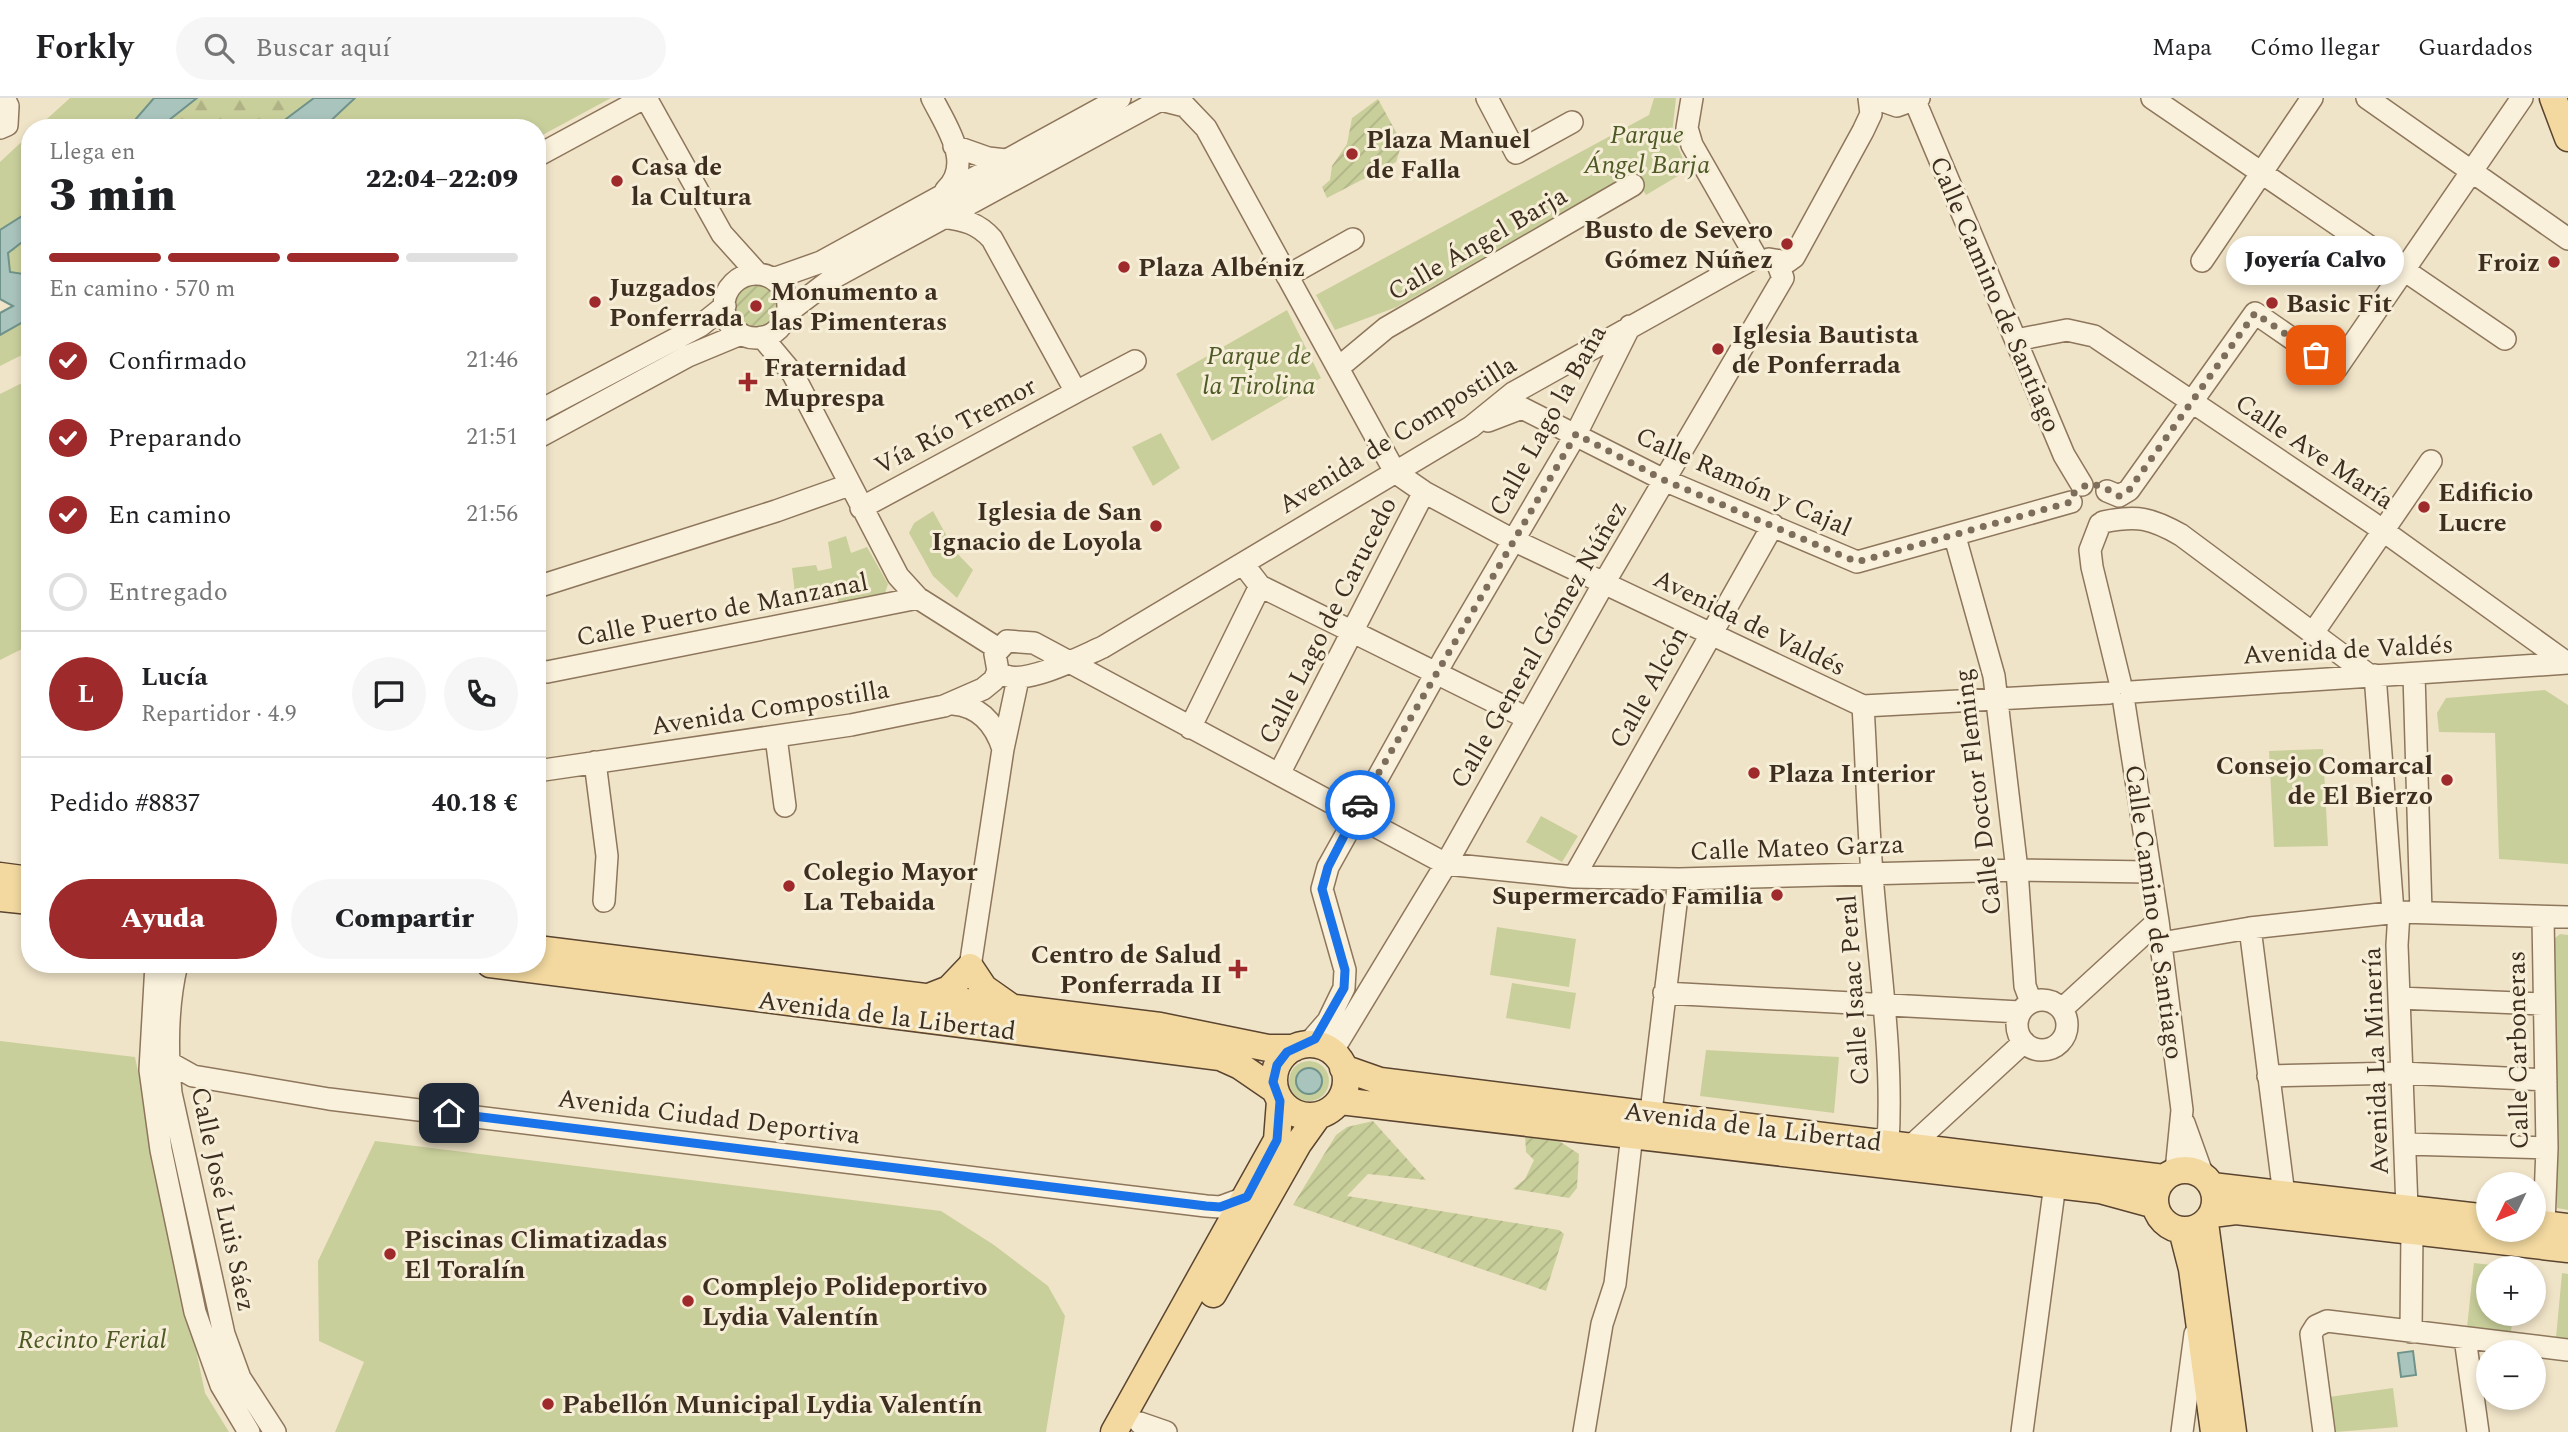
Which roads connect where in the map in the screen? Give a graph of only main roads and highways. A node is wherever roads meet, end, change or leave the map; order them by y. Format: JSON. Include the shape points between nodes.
{"nodes":[{"id":1,"x":2553,"y":98,"type":"edge"},
{"id":2,"x":2568,"y":138,"type":"edge"},
{"id":3,"x":0,"y":876,"type":"edge"},
{"id":4,"x":21,"y":879,"type":"edge"},
{"id":5,"x":0,"y":898,"type":"edge"},
{"id":6,"x":21,"y":900,"type":"edge"},
{"id":7,"x":546,"y":951,"type":"edge"},
{"id":8,"x":546,"y":969,"type":"edge"},
{"id":9,"x":744,"y":985,"type":"junction"},
{"id":10,"x":926,"y":998,"type":"junction"},
{"id":11,"x":1012,"y":1008,"type":"junction"},
{"id":12,"x":1319,"y":1053,"type":"junction"},
{"id":13,"x":1277,"y":1096,"type":"junction"},
{"id":14,"x":1340,"y":1101,"type":"junction"},
{"id":15,"x":1318,"y":1116,"type":"junction"},
{"id":16,"x":2170,"y":1175,"type":"junction"},
{"id":17,"x":2207,"y":1181,"type":"junction"},
{"id":18,"x":2155,"y":1205,"type":"junction"},
{"id":19,"x":2476,"y":1218,"type":"edge"},
{"id":20,"x":2410,"y":1220,"type":"junction"},
{"id":21,"x":2199,"y":1223,"type":"junction"},
{"id":22,"x":2568,"y":1249,"type":"edge"},
{"id":23,"x":1137,"y":1427,"type":"edge"},
{"id":24,"x":1114,"y":1432,"type":"edge"},
{"id":25,"x":2214,"y":1432,"type":"edge"},
{"id":26,"x":2233,"y":1432,"type":"edge"}],
"edges":[{"from":1,"to":2,"type":"main road"},
{"from":3,"to":4,"type":"main road"},
{"from":5,"to":6,"type":"main road"},
{"from":7,"to":9,"type":"main road","name":"Avenida de la Libertad"},
{"from":8,"to":9,"type":"main road","name":"Avenida de la Libertad"},
{"from":9,"to":10,"type":"main road","name":"Avenida de la Libertad"},
{"from":9,"to":13,"type":"main road","name":"Avenida de la Libertad","via":[[1220,1058],[1240,1066]]},
{"from":10,"to":11,"type":"main road","name":"Avenida de la Libertad"},
{"from":10,"to":11,"type":"main road","via":[[949,989],[970,967],[984,988]]},
{"from":11,"to":12,"type":"main road","name":"Avenida de la Libertad","via":[[1194,1030],[1268,1048]]},
{"from":12,"to":13,"type":"main road","via":[[1277,1065]]},
{"from":12,"to":14,"type":"main road","via":[[1346,1079]]},
{"from":12,"to":16,"type":"main road","name":"Avenida de la Libertad","via":[[1380,1081]]},
{"from":13,"to":15,"type":"main road","via":[[1300,1115]]},
{"from":13,"to":24,"type":"main road","via":[[1277,1140]]},
{"from":14,"to":15,"type":"main road"},
{"from":14,"to":18,"type":"main road","name":"Avenida de la Libertad","via":[[2055,1184]]},
{"from":15,"to":23,"type":"main road"},
{"from":16,"to":17,"type":"main road","via":[[2186,1170]]},
{"from":16,"to":18,"type":"main road","via":[[2156,1192]]},
{"from":17,"to":20,"type":"main road"},
{"from":17,"to":21,"type":"main road","via":[[2215,1202]]},
{"from":18,"to":21,"type":"main road","via":[[2164,1222]]},
{"from":19,"to":20,"type":"main road"},
{"from":20,"to":21,"type":"main road","via":[[2236,1211]]},
{"from":20,"to":22,"type":"main road"},
{"from":21,"to":25,"type":"main road","via":[[2192,1269]]},
{"from":21,"to":26,"type":"main road"}]}
